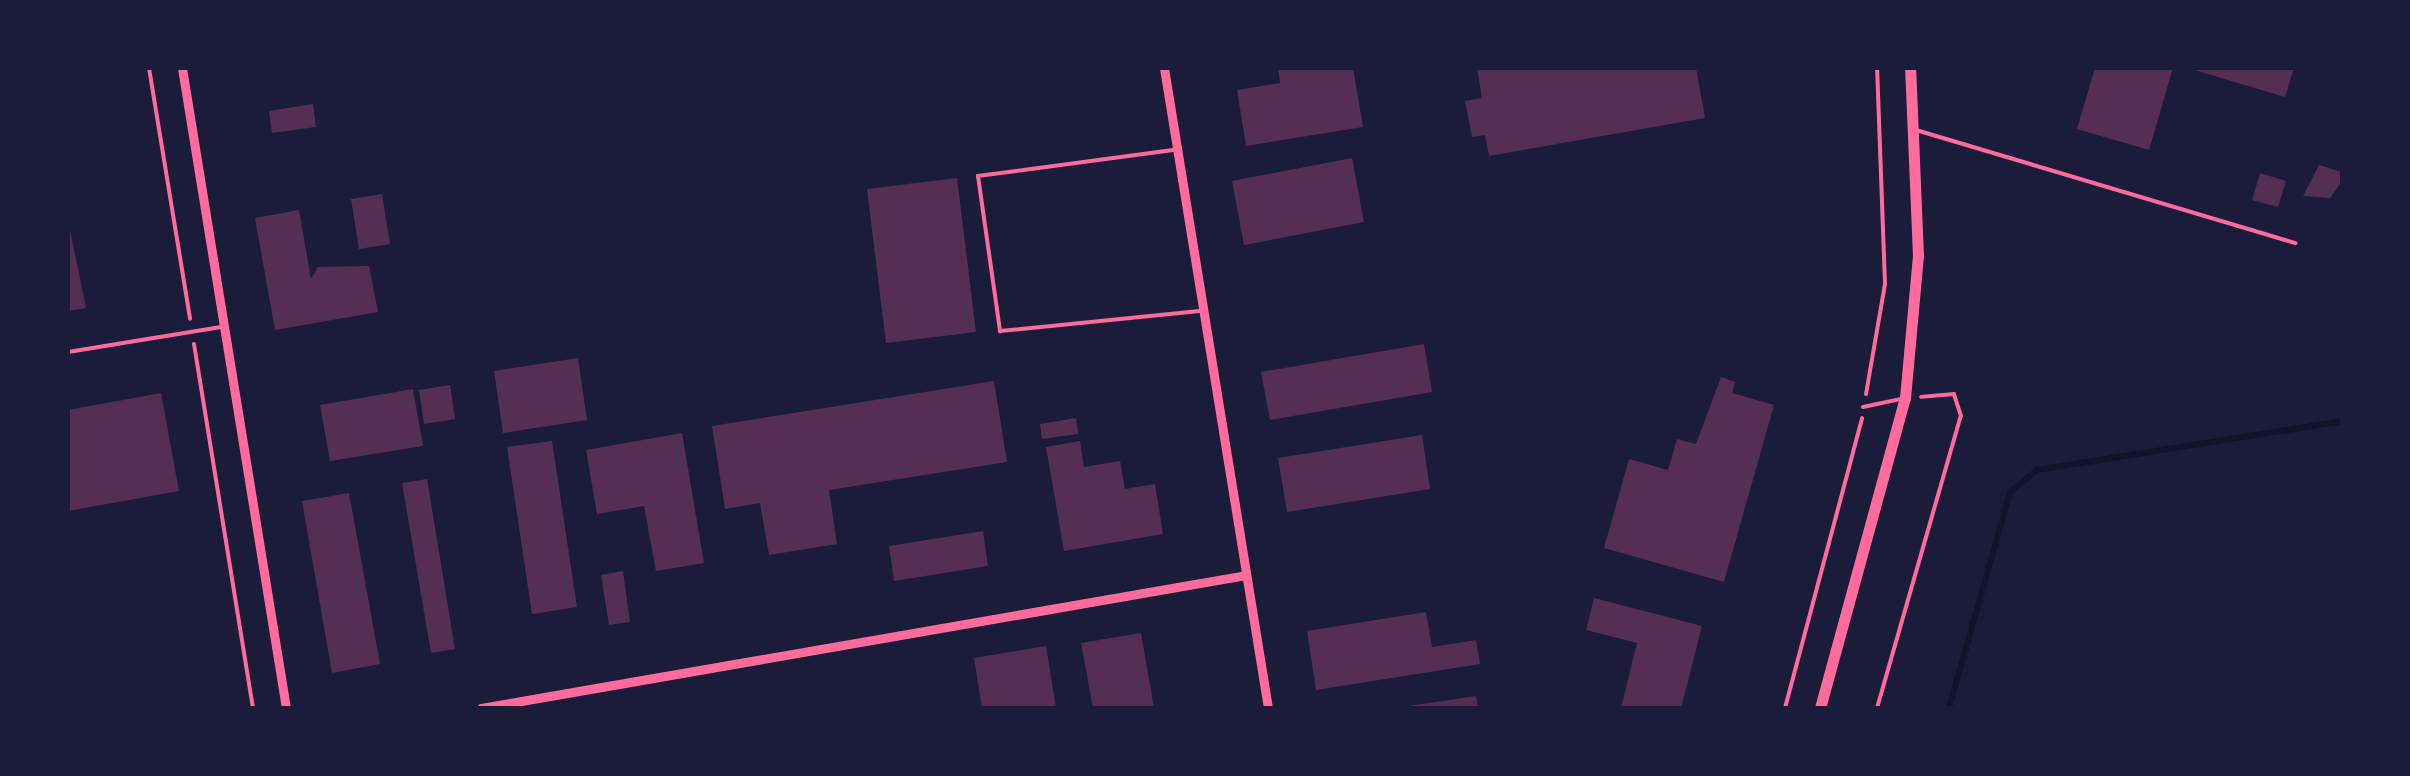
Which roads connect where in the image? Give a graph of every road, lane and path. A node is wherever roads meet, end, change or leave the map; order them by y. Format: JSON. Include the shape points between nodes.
{"nodes":[{"id":1,"x":148,"y":68,"type":"edge"},
{"id":2,"x":182,"y":68,"type":"edge"},
{"id":3,"x":1164,"y":68,"type":"edge"},
{"id":4,"x":1877,"y":68,"type":"edge"},
{"id":5,"x":1910,"y":68,"type":"edge"},
{"id":6,"x":1916,"y":130,"type":"junction"},
{"id":7,"x":1178,"y":150,"type":"junction"},
{"id":8,"x":2296,"y":243,"type":"dead end"},
{"id":9,"x":1204,"y":310,"type":"junction"},
{"id":10,"x":225,"y":326,"type":"junction"},
{"id":11,"x":192,"y":333,"type":"junction"},
{"id":12,"x":68,"y":352,"type":"edge"},
{"id":13,"x":1905,"y":398,"type":"junction"},
{"id":14,"x":1864,"y":406,"type":"junction"},
{"id":15,"x":1246,"y":576,"type":"junction"},
{"id":16,"x":254,"y":708,"type":"edge"},
{"id":17,"x":286,"y":708,"type":"edge"},
{"id":18,"x":481,"y":708,"type":"edge"},
{"id":19,"x":1268,"y":708,"type":"edge"},
{"id":20,"x":1785,"y":708,"type":"edge"},
{"id":21,"x":1820,"y":708,"type":"edge"},
{"id":22,"x":1877,"y":708,"type":"edge"}],
"edges":[{"from":1,"to":11,"type":"path"},
{"from":2,"to":10,"type":"street"},
{"from":3,"to":7,"type":"street"},
{"from":4,"to":14,"type":"path","via":[[1885,284]]},
{"from":5,"to":6,"type":"main road"},
{"from":6,"to":8,"type":"lane"},
{"from":6,"to":13,"type":"main road","via":[[1918,256]]},
{"from":7,"to":9,"type":"street"},
{"from":7,"to":9,"type":"lane","via":[[978,176],[1000,330]]},
{"from":9,"to":15,"type":"street"},
{"from":10,"to":11,"type":"lane"},
{"from":10,"to":17,"type":"street"},
{"from":11,"to":12,"type":"lane"},
{"from":11,"to":16,"type":"path"},
{"from":13,"to":14,"type":"lane"},
{"from":13,"to":21,"type":"main road"},
{"from":13,"to":22,"type":"path","via":[[1954,394],[1961,416]]},
{"from":14,"to":20,"type":"path"},
{"from":15,"to":18,"type":"street"},
{"from":15,"to":19,"type":"street"}]}
